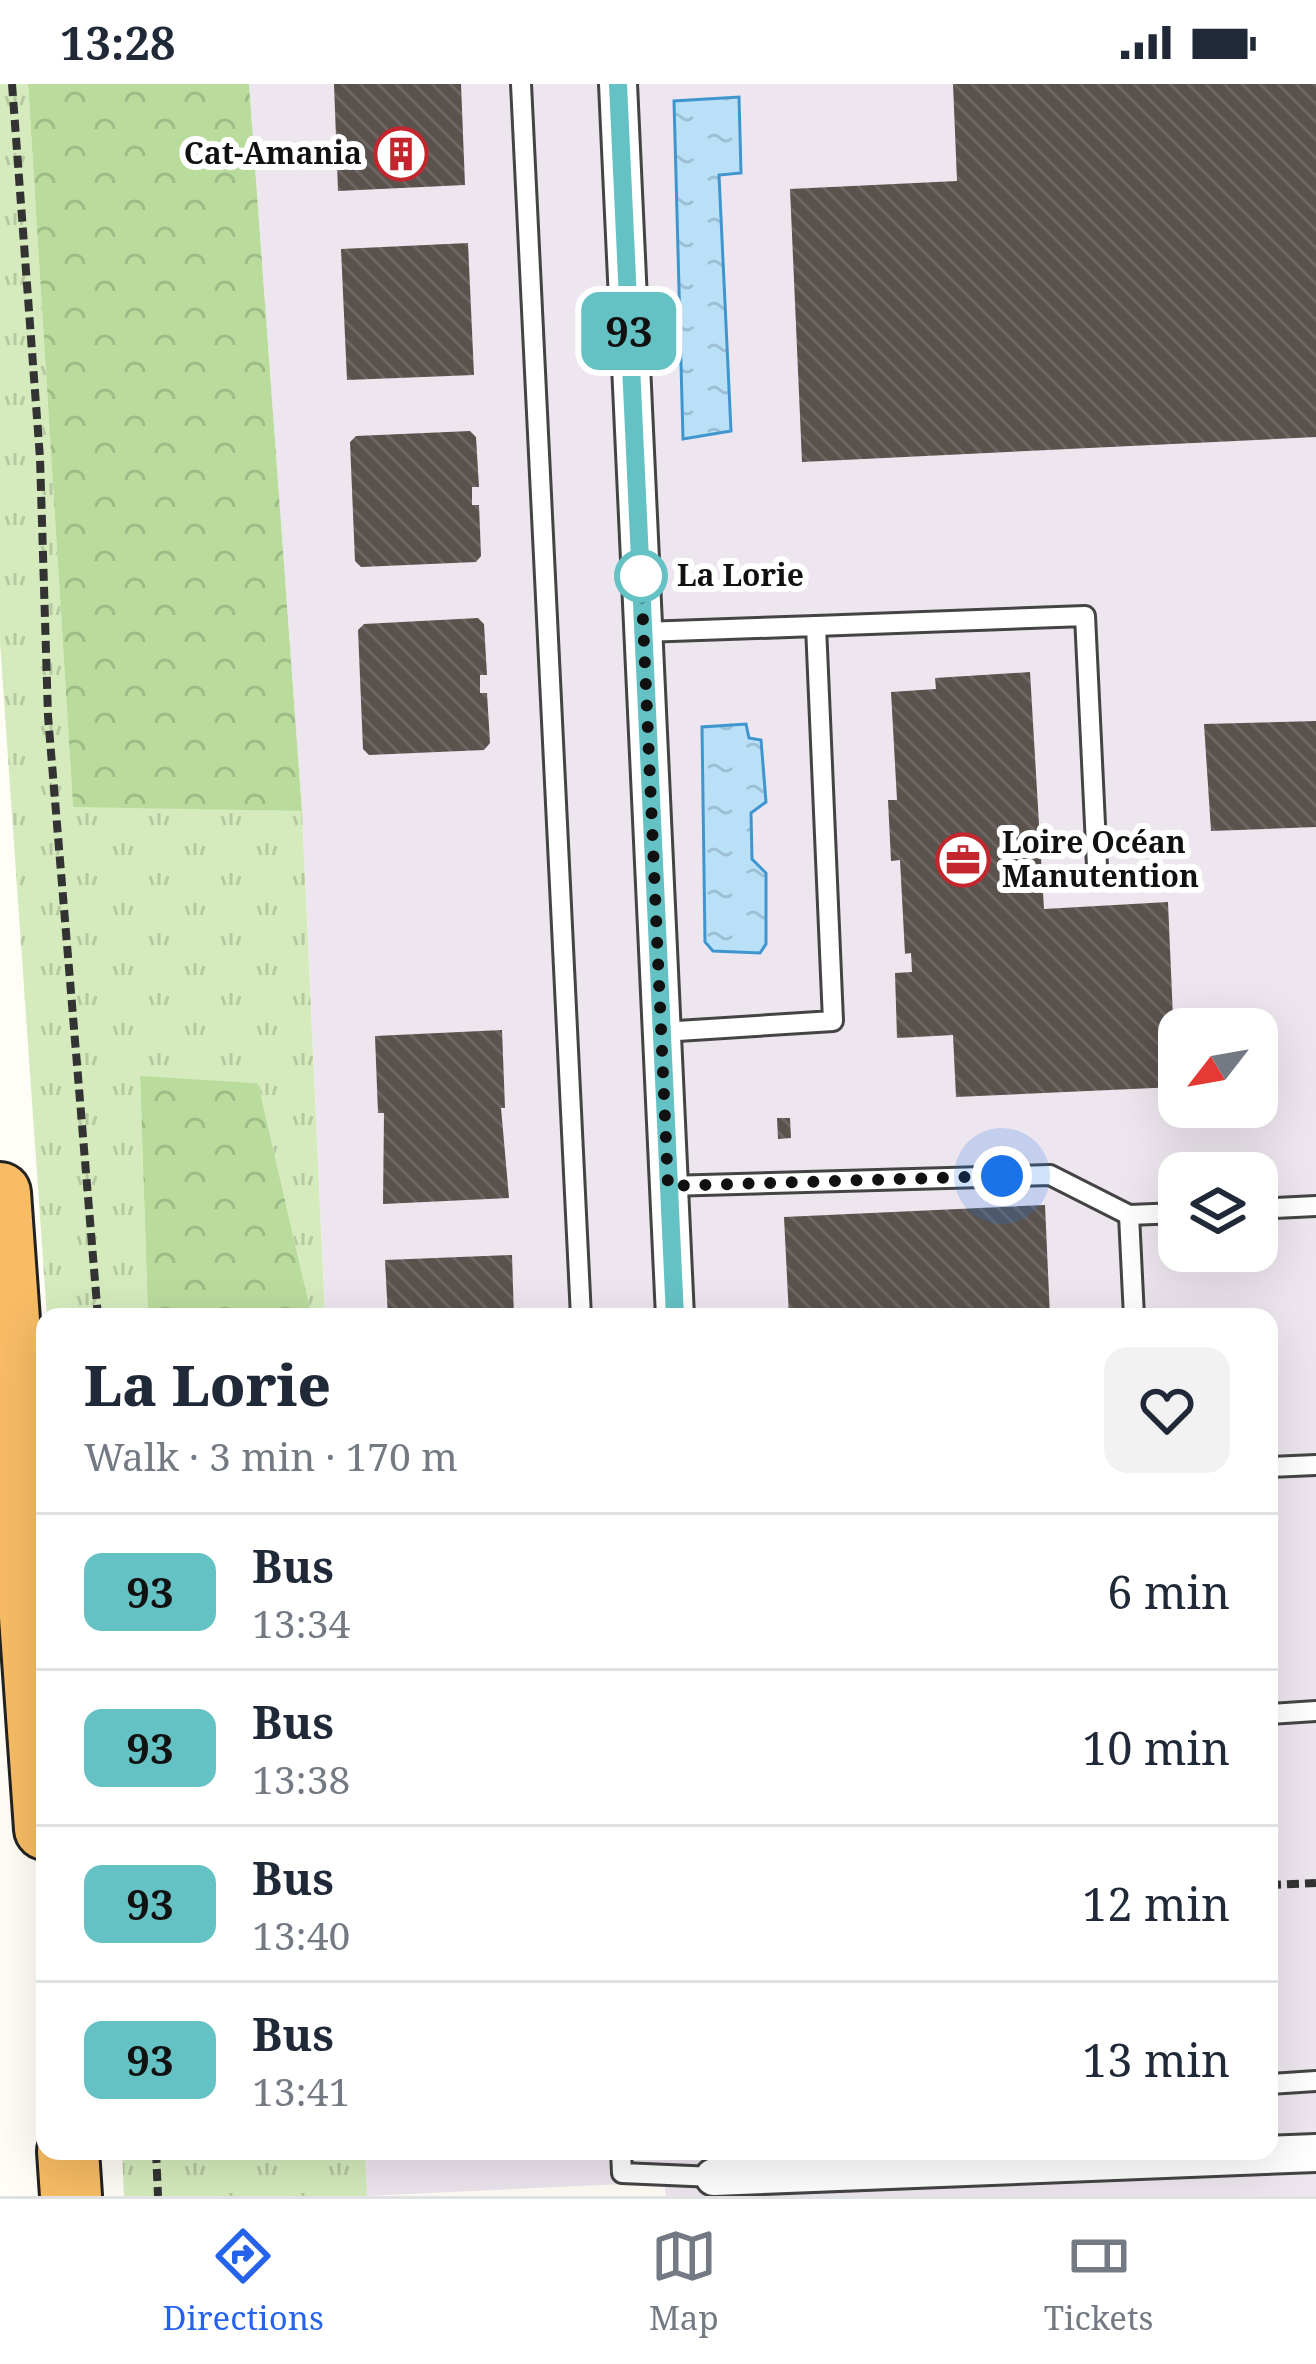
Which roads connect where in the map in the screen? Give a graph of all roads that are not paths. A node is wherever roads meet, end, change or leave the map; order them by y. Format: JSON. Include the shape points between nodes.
{"nodes":[{"id":1,"x":521,"y":84,"type":"edge"},
{"id":2,"x":618,"y":84,"type":"edge"},
{"id":3,"x":816,"y":626,"type":"junction"},
{"id":4,"x":643,"y":632,"type":"junction"},
{"id":5,"x":1097,"y":866,"type":"dead end"},
{"id":6,"x":662,"y":1032,"type":"junction"},
{"id":7,"x":668,"y":1186,"type":"junction"},
{"id":8,"x":0,"y":1193,"type":"edge"},
{"id":9,"x":1316,"y":1206,"type":"edge"},
{"id":10,"x":1278,"y":1208,"type":"edge"},
{"id":11,"x":1158,"y":1214,"type":"edge"},
{"id":12,"x":1129,"y":1215,"type":"junction"},
{"id":13,"x":581,"y":1308,"type":"edge"},
{"id":14,"x":675,"y":1308,"type":"edge"},
{"id":15,"x":1134,"y":1308,"type":"edge"},
{"id":16,"x":1316,"y":1465,"type":"edge"},
{"id":17,"x":1278,"y":1467,"type":"edge"},
{"id":18,"x":36,"y":1701,"type":"edge"},
{"id":19,"x":1316,"y":1711,"type":"edge"},
{"id":20,"x":1278,"y":1713,"type":"edge"},
{"id":21,"x":1316,"y":2081,"type":"edge"},
{"id":22,"x":1278,"y":2083,"type":"edge"},
{"id":23,"x":1278,"y":2153,"type":"edge"},
{"id":24,"x":1316,"y":2153,"type":"edge"},
{"id":25,"x":69,"y":2160,"type":"edge"},
{"id":26,"x":621,"y":2160,"type":"edge"},
{"id":27,"x":1065,"y":2160,"type":"edge"},
{"id":28,"x":714,"y":2175,"type":"edge"},
{"id":29,"x":71,"y":2196,"type":"edge"}],
"edges":[{"from":1,"to":13,"type":"lane"},
{"from":2,"to":4,"type":"street"},
{"from":3,"to":4,"type":"lane"},
{"from":3,"to":5,"type":"lane","via":[[1085,616]]},
{"from":3,"to":6,"type":"lane","via":[[833,1021]]},
{"from":4,"to":6,"type":"street"},
{"from":6,"to":7,"type":"street"},
{"from":7,"to":12,"type":"lane","via":[[1050,1175]]},
{"from":7,"to":14,"type":"street"},
{"from":8,"to":18,"type":"highway"},
{"from":9,"to":10,"type":"lane"},
{"from":11,"to":12,"type":"lane"},
{"from":12,"to":15,"type":"lane"},
{"from":16,"to":17,"type":"lane"},
{"from":19,"to":20,"type":"lane"},
{"from":21,"to":22,"type":"lane"},
{"from":23,"to":24,"type":"street"},
{"from":25,"to":29,"type":"highway"},
{"from":26,"to":28,"type":"lane","via":[[622,2173]]},
{"from":27,"to":28,"type":"street"}]}
